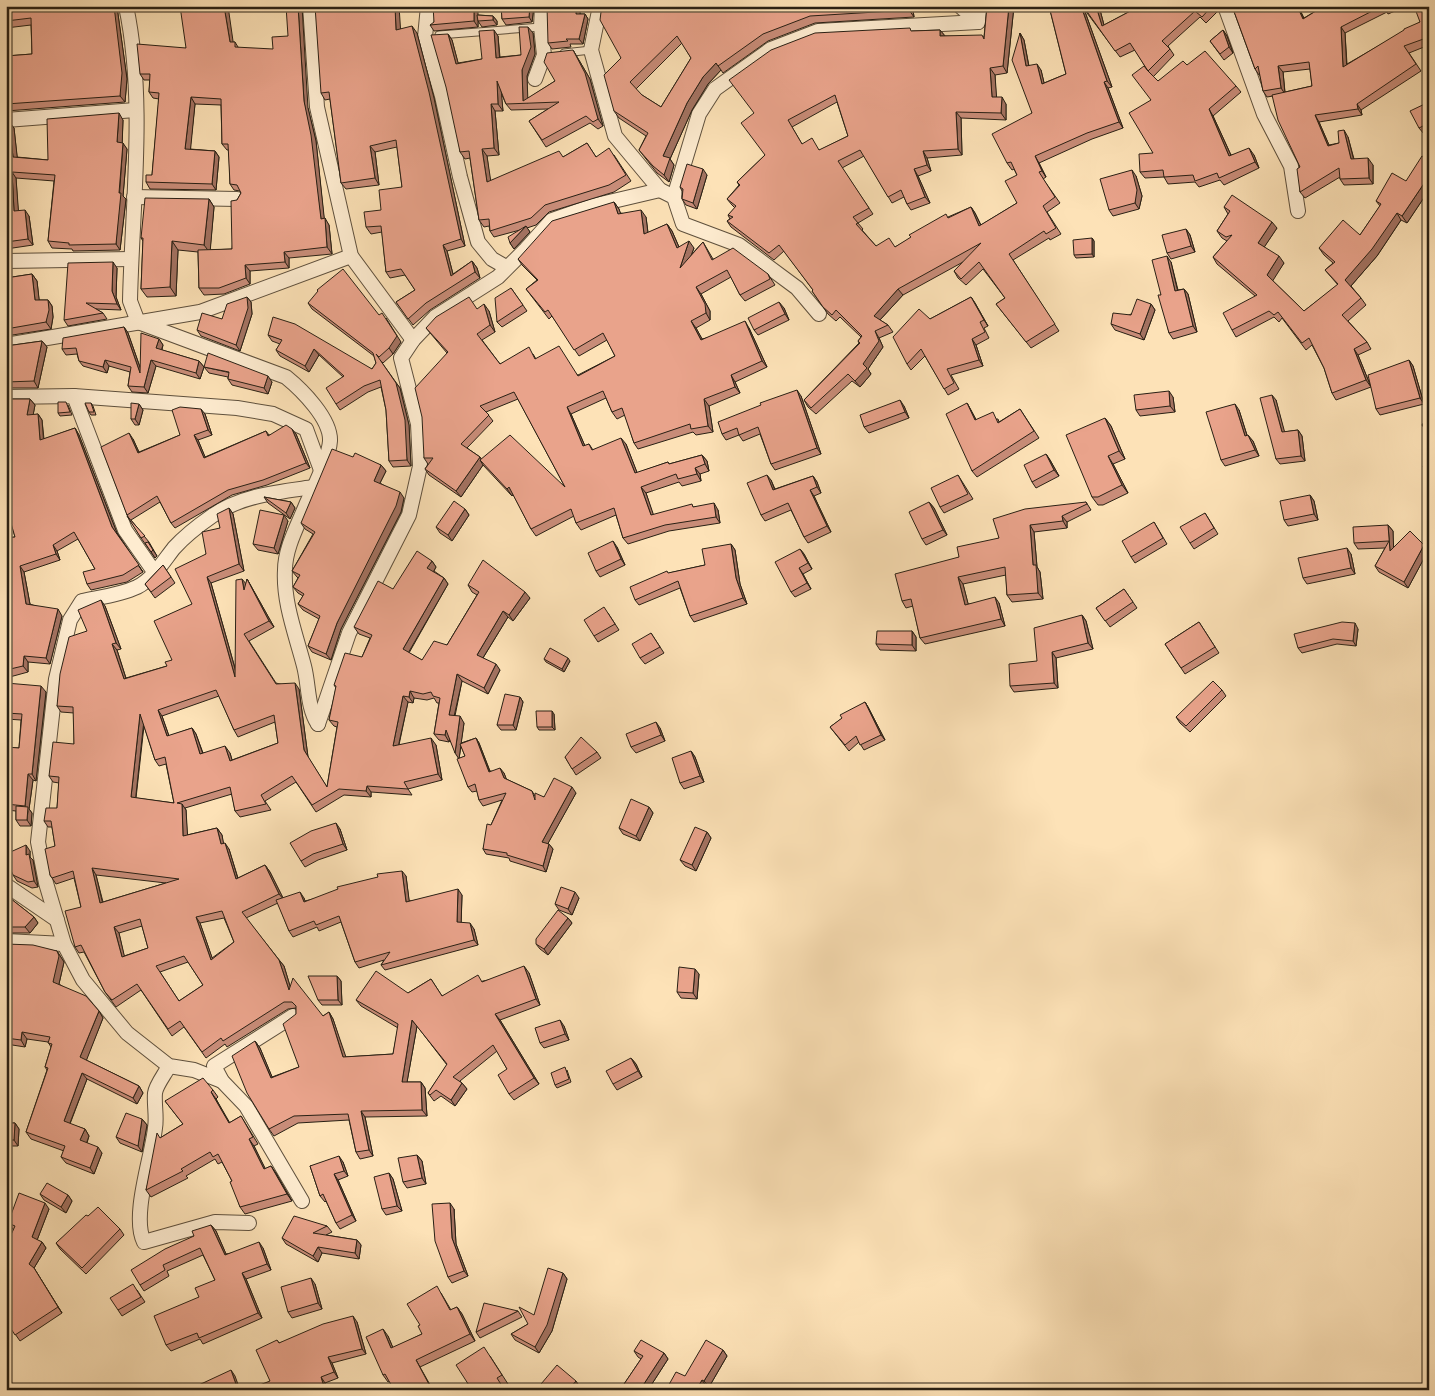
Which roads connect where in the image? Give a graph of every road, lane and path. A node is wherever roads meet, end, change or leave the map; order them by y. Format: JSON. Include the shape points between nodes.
{"nodes":[{"id":1,"x":126,"y":6,"type":"edge"},
{"id":2,"x":310,"y":6,"type":"edge"},
{"id":3,"x":428,"y":6,"type":"edge"},
{"id":4,"x":542,"y":6,"type":"edge"},
{"id":5,"x":600,"y":6,"type":"edge"},
{"id":6,"x":960,"y":6,"type":"edge"},
{"id":7,"x":983,"y":6,"type":"edge"},
{"id":8,"x":1225,"y":6,"type":"edge"},
{"id":9,"x":978,"y":22,"type":"junction"},
{"id":10,"x":541,"y":27,"type":"junction"},
{"id":11,"x":425,"y":37,"type":"junction"},
{"id":12,"x":591,"y":50,"type":"junction"},
{"id":13,"x":544,"y":55,"type":"junction"},
{"id":14,"x":535,"y":79,"type":"dead end"},
{"id":15,"x":135,"y":110,"type":"junction"},
{"id":16,"x":6,"y":120,"type":"edge"},
{"id":17,"x":660,"y":190,"type":"junction"},
{"id":18,"x":674,"y":196,"type":"junction"},
{"id":19,"x":134,"y":197,"type":"junction"},
{"id":20,"x":237,"y":199,"type":"edge"},
{"id":21,"x":1298,"y":211,"type":"dead end"},
{"id":22,"x":351,"y":256,"type":"junction"},
{"id":23,"x":131,"y":259,"type":"junction"},
{"id":24,"x":6,"y":261,"type":"edge"},
{"id":25,"x":506,"y":267,"type":"junction"},
{"id":26,"x":818,"y":314,"type":"dead end"},
{"id":27,"x":138,"y":322,"type":"junction"},
{"id":28,"x":413,"y":340,"type":"junction"},
{"id":29,"x":6,"y":345,"type":"edge"},
{"id":30,"x":74,"y":396,"type":"junction"},
{"id":31,"x":6,"y":398,"type":"edge"},
{"id":32,"x":321,"y":470,"type":"junction"},
{"id":33,"x":314,"y":487,"type":"junction"},
{"id":34,"x":155,"y":573,"type":"junction"},
{"id":35,"x":6,"y":885,"type":"edge"},
{"id":36,"x":57,"y":920,"type":"junction"},
{"id":37,"x":6,"y":941,"type":"edge"},
{"id":38,"x":64,"y":944,"type":"junction"},
{"id":39,"x":293,"y":1016,"type":"edge"},
{"id":40,"x":169,"y":1066,"type":"junction"},
{"id":41,"x":222,"y":1081,"type":"junction"},
{"id":42,"x":302,"y":1201,"type":"dead end"},
{"id":43,"x":249,"y":1223,"type":"dead end"}],
"edges":[{"from":1,"to":15,"type":"street","via":[[134,44]]},
{"from":2,"to":22,"type":"street","via":[[317,107]]},
{"from":3,"to":11,"type":"street"},
{"from":4,"to":10,"type":"street"},
{"from":5,"to":12,"type":"street"},
{"from":6,"to":9,"type":"street"},
{"from":7,"to":9,"type":"street"},
{"from":8,"to":21,"type":"street","via":[[1257,96],[1291,166]]},
{"from":9,"to":18,"type":"street","via":[[818,31],[771,49],[714,89],[699,114]]},
{"from":10,"to":11,"type":"lane"},
{"from":10,"to":13,"type":"street"},
{"from":11,"to":25,"type":"street","via":[[478,242],[492,259]]},
{"from":12,"to":13,"type":"lane"},
{"from":12,"to":17,"type":"street","via":[[615,136]]},
{"from":13,"to":14,"type":"street"},
{"from":15,"to":16,"type":"street"},
{"from":15,"to":19,"type":"street"},
{"from":17,"to":18,"type":"street"},
{"from":17,"to":25,"type":"street","via":[[592,206],[552,220]]},
{"from":18,"to":26,"type":"street","via":[[683,224],[740,245],[797,288]]},
{"from":19,"to":20,"type":"street"},
{"from":19,"to":23,"type":"street"},
{"from":22,"to":27,"type":"street","via":[[200,312]]},
{"from":22,"to":28,"type":"street"},
{"from":23,"to":24,"type":"street"},
{"from":23,"to":27,"type":"street","via":[[130,301]]},
{"from":25,"to":28,"type":"street","via":[[498,277],[434,317]]},
{"from":27,"to":29,"type":"street"},
{"from":27,"to":32,"type":"street","via":[[286,377],[306,393],[322,419],[330,441]]},
{"from":28,"to":33,"type":"street","via":[[401,358],[418,424],[420,466],[409,515],[349,633],[318,724],[312,715],[307,677],[288,604],[284,569],[293,535]]},
{"from":30,"to":31,"type":"street"},
{"from":30,"to":32,"type":"street","via":[[180,402],[273,414],[306,429]]},
{"from":30,"to":34,"type":"street","via":[[125,530]]},
{"from":32,"to":33,"type":"street"},
{"from":33,"to":34,"type":"street","via":[[272,493],[212,515],[176,546]]},
{"from":34,"to":36,"type":"street","via":[[139,586],[111,596],[82,601],[70,620],[56,679],[38,842]]},
{"from":35,"to":36,"type":"street"},
{"from":36,"to":38,"type":"street"},
{"from":37,"to":38,"type":"street"},
{"from":38,"to":40,"type":"street","via":[[83,980],[127,1033]]},
{"from":39,"to":41,"type":"street","via":[[214,1066]]},
{"from":40,"to":41,"type":"street","via":[[194,1070]]},
{"from":40,"to":43,"type":"street","via":[[155,1092],[155,1127],[140,1219],[144,1242],[215,1222]]},
{"from":41,"to":42,"type":"street","via":[[246,1106]]}]}
